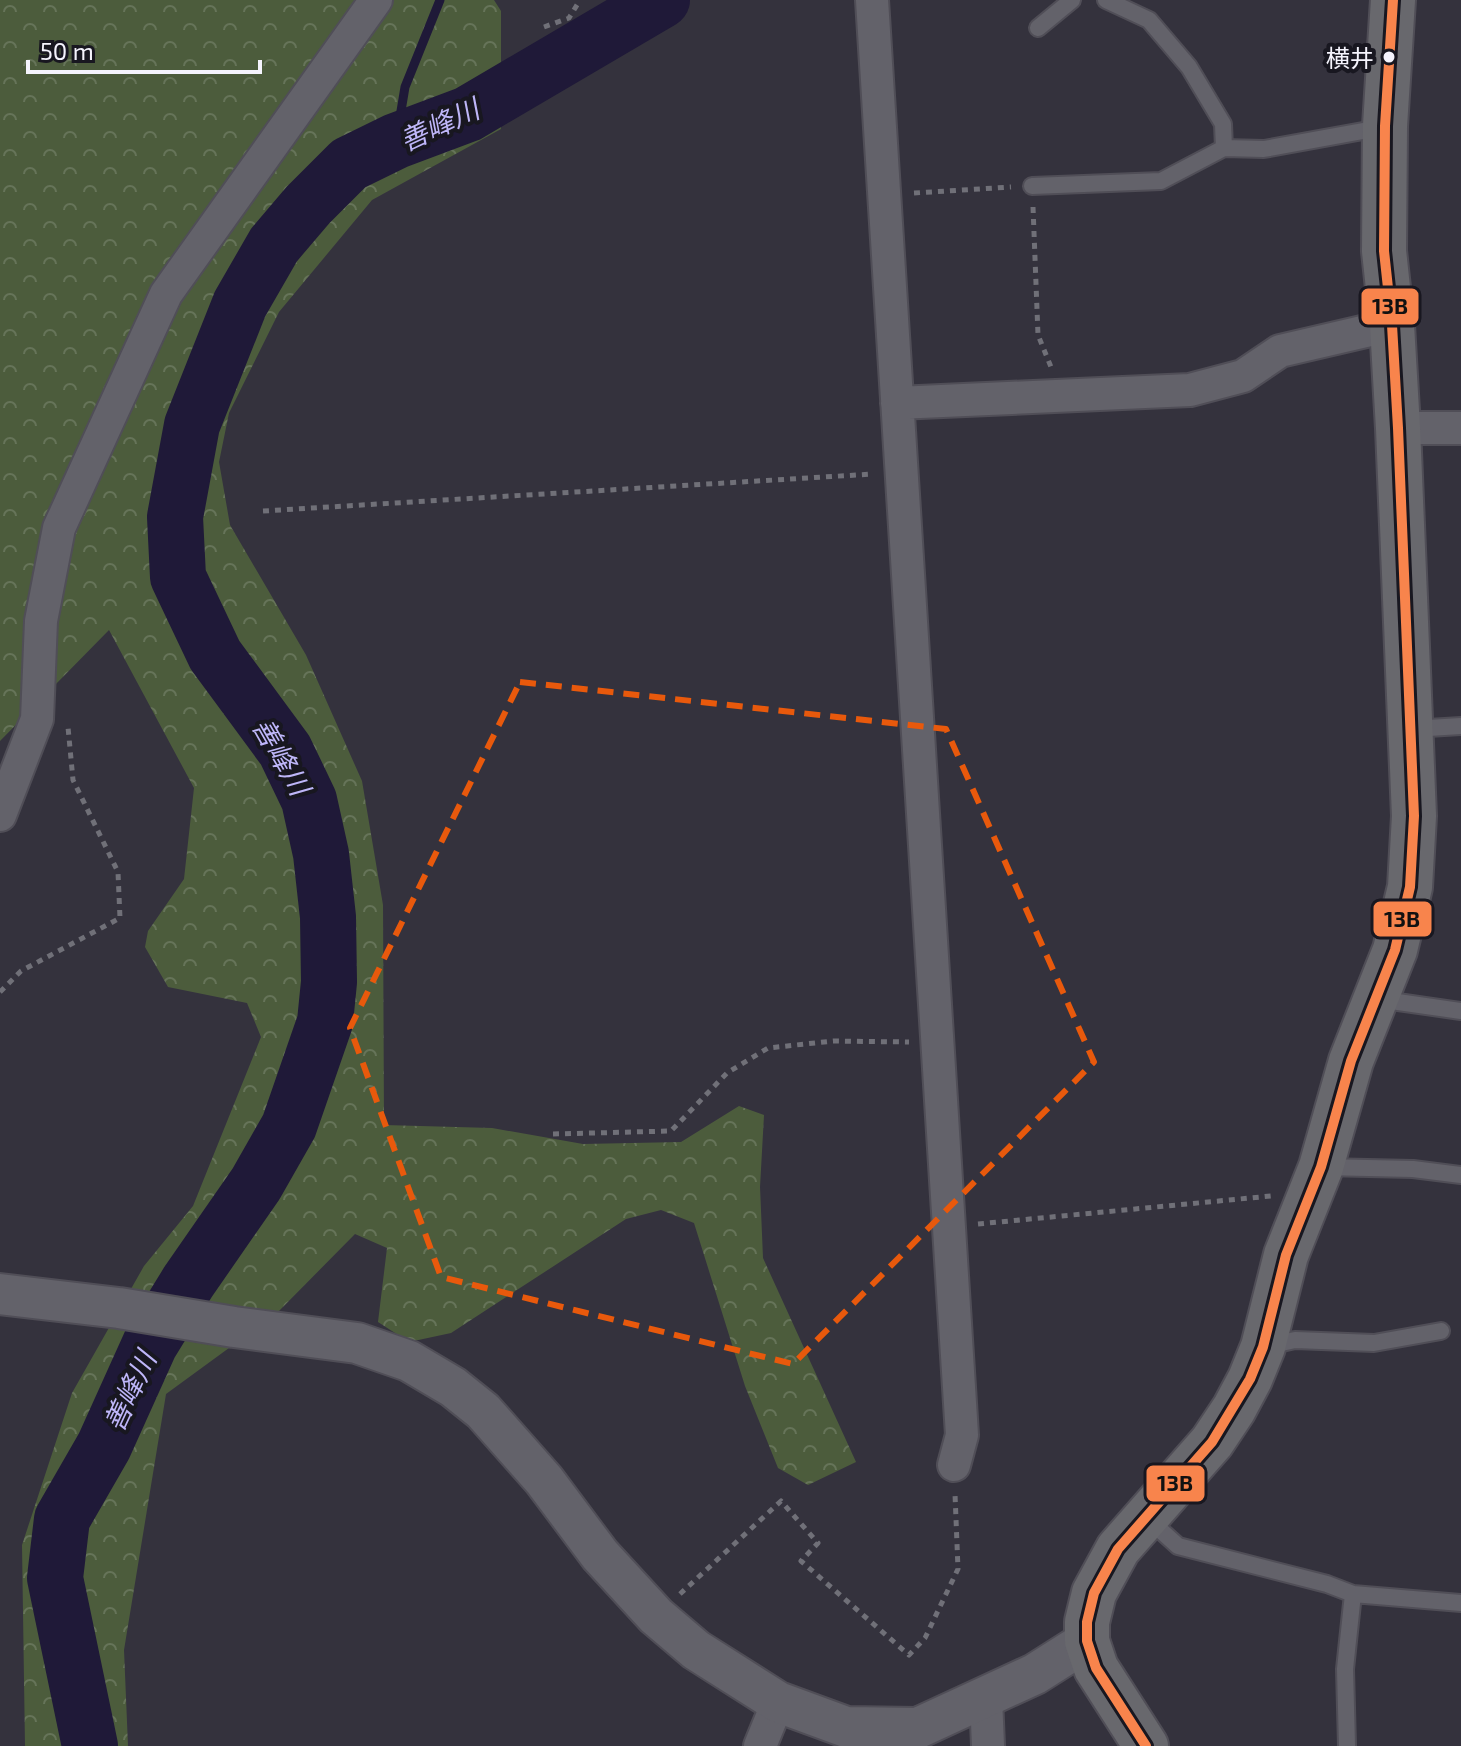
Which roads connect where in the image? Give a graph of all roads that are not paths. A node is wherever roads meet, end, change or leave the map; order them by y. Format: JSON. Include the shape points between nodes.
{"nodes":[{"id":1,"x":376,"y":0,"type":"edge"},
{"id":2,"x":872,"y":0,"type":"edge"},
{"id":3,"x":1072,"y":0,"type":"edge"},
{"id":4,"x":1106,"y":0,"type":"edge"},
{"id":5,"x":1393,"y":0,"type":"edge"},
{"id":6,"x":1038,"y":28,"type":"dead end"},
{"id":7,"x":1385,"y":126,"type":"junction"},
{"id":8,"x":1224,"y":148,"type":"junction"},
{"id":9,"x":1032,"y":186,"type":"road end"},
{"id":10,"x":1392,"y":325,"type":"junction"},
{"id":11,"x":897,"y":403,"type":"junction"},
{"id":12,"x":1398,"y":428,"type":"junction"},
{"id":13,"x":1461,"y":428,"type":"edge"},
{"id":14,"x":1461,"y":726,"type":"edge"},
{"id":15,"x":1410,"y":730,"type":"junction"},
{"id":16,"x":0,"y":815,"type":"edge"},
{"id":17,"x":1376,"y":999,"type":"junction"},
{"id":18,"x":1461,"y":1011,"type":"edge"},
{"id":19,"x":1461,"y":1175,"type":"edge"},
{"id":20,"x":1315,"y":1181,"type":"junction"},
{"id":21,"x":0,"y":1294,"type":"edge"},
{"id":22,"x":1441,"y":1331,"type":"dead end"},
{"id":23,"x":1263,"y":1347,"type":"junction"},
{"id":24,"x":954,"y":1465,"type":"road end"},
{"id":25,"x":1146,"y":1517,"type":"junction"},
{"id":26,"x":1353,"y":1594,"type":"junction"},
{"id":27,"x":1461,"y":1603,"type":"edge"},
{"id":28,"x":1087,"y":1641,"type":"junction"},
{"id":29,"x":986,"y":1698,"type":"junction"},
{"id":30,"x":778,"y":1702,"type":"junction"},
{"id":31,"x":918,"y":1737,"type":"edge"},
{"id":32,"x":760,"y":1746,"type":"edge"},
{"id":33,"x":988,"y":1746,"type":"edge"},
{"id":34,"x":1146,"y":1746,"type":"edge"},
{"id":35,"x":1347,"y":1746,"type":"edge"}],
"edges":[{"from":1,"to":16,"type":"street","via":[[159,307],[59,528],[41,621],[37,719]]},
{"from":2,"to":11,"type":"street"},
{"from":3,"to":6,"type":"lane"},
{"from":4,"to":8,"type":"lane","via":[[1149,20],[1189,67],[1223,124]]},
{"from":5,"to":7,"type":"main road"},
{"from":7,"to":8,"type":"lane","via":[[1264,149]]},
{"from":7,"to":10,"type":"main road","via":[[1384,251]]},
{"from":8,"to":9,"type":"lane","via":[[1161,181]]},
{"from":10,"to":11,"type":"street","via":[[1280,351],[1243,376],[1190,390]]},
{"from":10,"to":12,"type":"main road"},
{"from":11,"to":24,"type":"street","via":[[962,1435]]},
{"from":12,"to":13,"type":"street"},
{"from":12,"to":15,"type":"main road"},
{"from":14,"to":15,"type":"lane"},
{"from":15,"to":17,"type":"main road","via":[[1410,887]]},
{"from":17,"to":18,"type":"lane"},
{"from":17,"to":20,"type":"main road","via":[[1351,1061]]},
{"from":19,"to":20,"type":"lane","via":[[1413,1169]]},
{"from":20,"to":23,"type":"main road","via":[[1286,1255]]},
{"from":21,"to":30,"type":"street","via":[[357,1343],[409,1361],[483,1411],[656,1616],[696,1650]]},
{"from":22,"to":23,"type":"lane","via":[[1374,1343],[1295,1340]]},
{"from":23,"to":25,"type":"main road","via":[[1212,1442]]},
{"from":25,"to":26,"type":"lane","via":[[1178,1546]]},
{"from":25,"to":28,"type":"main road","via":[[1118,1549],[1094,1593]]},
{"from":26,"to":27,"type":"lane"},
{"from":26,"to":35,"type":"lane","via":[[1345,1669]]},
{"from":28,"to":29,"type":"street"},
{"from":28,"to":34,"type":"main road","via":[[1096,1668]]},
{"from":29,"to":31,"type":"street"},
{"from":29,"to":33,"type":"street"},
{"from":30,"to":31,"type":"street","via":[[846,1727]]},
{"from":30,"to":32,"type":"street"}]}
